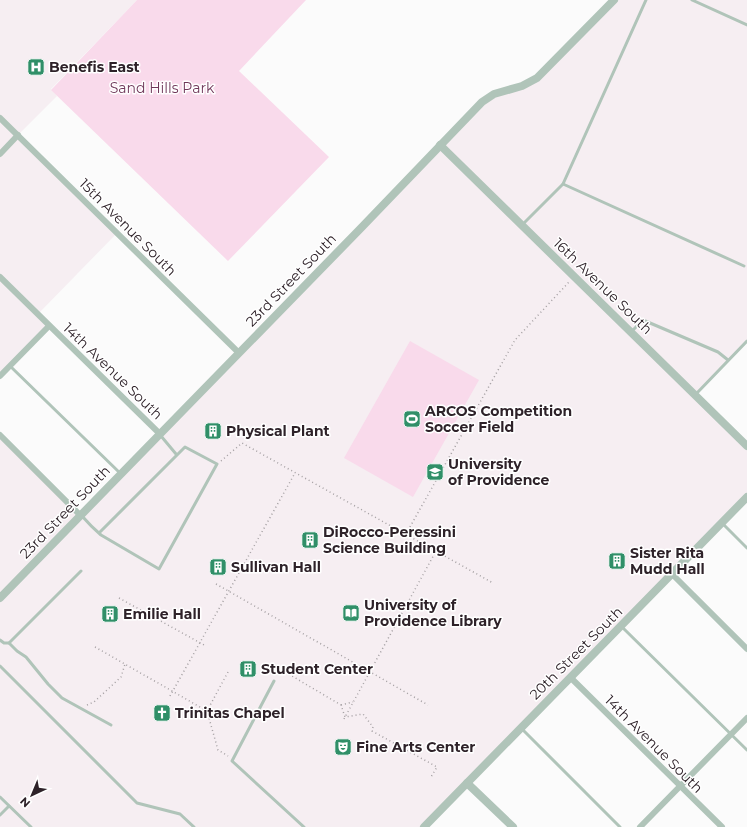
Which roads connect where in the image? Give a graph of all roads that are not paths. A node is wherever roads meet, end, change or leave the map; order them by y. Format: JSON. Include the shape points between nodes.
{"nodes":[{"id":1,"x":614,"y":0,"type":"edge"},
{"id":2,"x":646,"y":0,"type":"edge"},
{"id":3,"x":692,"y":0,"type":"edge"},
{"id":4,"x":747,"y":25,"type":"edge"},
{"id":5,"x":0,"y":118,"type":"edge"},
{"id":6,"x":18,"y":135,"type":"junction"},
{"id":7,"x":440,"y":145,"type":"junction"},
{"id":8,"x":0,"y":154,"type":"edge"},
{"id":9,"x":563,"y":184,"type":"junction"},
{"id":10,"x":521,"y":225,"type":"junction"},
{"id":11,"x":744,"y":266,"type":"dead end"},
{"id":12,"x":0,"y":277,"type":"edge"},
{"id":13,"x":49,"y":326,"type":"junction"},
{"id":14,"x":631,"y":332,"type":"junction"},
{"id":15,"x":747,"y":341,"type":"edge"},
{"id":16,"x":239,"y":353,"type":"junction"},
{"id":17,"x":728,"y":360,"type":"junction"},
{"id":18,"x":10,"y":366,"type":"junction"},
{"id":19,"x":0,"y":376,"type":"edge"},
{"id":20,"x":695,"y":395,"type":"junction"},
{"id":21,"x":160,"y":434,"type":"junction"},
{"id":22,"x":0,"y":435,"type":"edge"},
{"id":23,"x":747,"y":446,"type":"edge"},
{"id":24,"x":176,"y":454,"type":"junction"},
{"id":25,"x":121,"y":474,"type":"junction"},
{"id":26,"x":747,"y":497,"type":"edge"},
{"id":27,"x":80,"y":515,"type":"junction"},
{"id":28,"x":721,"y":523,"type":"junction"},
{"id":29,"x":98,"y":533,"type":"junction"},
{"id":30,"x":747,"y":548,"type":"edge"},
{"id":31,"x":81,"y":571,"type":"dead end"},
{"id":32,"x":672,"y":574,"type":"junction"},
{"id":33,"x":0,"y":598,"type":"edge"},
{"id":34,"x":621,"y":626,"type":"junction"},
{"id":35,"x":0,"y":640,"type":"edge"},
{"id":36,"x":10,"y":642,"type":"junction"},
{"id":37,"x":747,"y":649,"type":"edge"},
{"id":38,"x":0,"y":666,"type":"edge"},
{"id":39,"x":570,"y":677,"type":"junction"},
{"id":40,"x":274,"y":681,"type":"dead end"},
{"id":41,"x":747,"y":718,"type":"edge"},
{"id":42,"x":111,"y":725,"type":"dead end"},
{"id":43,"x":521,"y":728,"type":"junction"},
{"id":44,"x":731,"y":735,"type":"junction"},
{"id":45,"x":747,"y":750,"type":"edge"},
{"id":46,"x":467,"y":783,"type":"junction"},
{"id":47,"x":680,"y":787,"type":"junction"},
{"id":48,"x":0,"y":797,"type":"edge"},
{"id":49,"x":9,"y":806,"type":"junction"},
{"id":50,"x":0,"y":815,"type":"edge"},
{"id":51,"x":31,"y":827,"type":"edge"},
{"id":52,"x":194,"y":827,"type":"edge"},
{"id":53,"x":304,"y":827,"type":"edge"},
{"id":54,"x":424,"y":827,"type":"edge"},
{"id":55,"x":513,"y":827,"type":"edge"},
{"id":56,"x":620,"y":827,"type":"edge"},
{"id":57,"x":640,"y":827,"type":"edge"},
{"id":58,"x":722,"y":827,"type":"edge"}],
"edges":[{"from":1,"to":7,"type":"street","name":"23rd Street South","via":[[537,78],[522,86],[494,94],[482,102]]},
{"from":2,"to":9,"type":"lane"},
{"from":3,"to":4,"type":"lane"},
{"from":5,"to":6,"type":"street","name":"15th Avenue South"},
{"from":6,"to":8,"type":"street"},
{"from":6,"to":16,"type":"street","name":"15th Avenue South"},
{"from":7,"to":10,"type":"street","name":"16th Avenue South"},
{"from":7,"to":16,"type":"street","name":"23rd Street South"},
{"from":9,"to":10,"type":"lane"},
{"from":9,"to":11,"type":"lane"},
{"from":10,"to":14,"type":"street","name":"16th Avenue South"},
{"from":12,"to":13,"type":"street","name":"14th Avenue South"},
{"from":13,"to":18,"type":"street"},
{"from":13,"to":21,"type":"street","name":"14th Avenue South"},
{"from":14,"to":17,"type":"lane","via":[[643,320],[718,352]]},
{"from":14,"to":20,"type":"street","name":"16th Avenue South"},
{"from":15,"to":17,"type":"lane"},
{"from":16,"to":21,"type":"street","name":"23rd Street South"},
{"from":17,"to":20,"type":"lane"},
{"from":18,"to":19,"type":"street"},
{"from":18,"to":25,"type":"lane"},
{"from":20,"to":23,"type":"street","name":"16th Avenue South"},
{"from":21,"to":24,"type":"lane"},
{"from":21,"to":25,"type":"street","name":"23rd Street South"},
{"from":22,"to":27,"type":"street"},
{"from":24,"to":29,"type":"lane"},
{"from":24,"to":29,"type":"lane","via":[[185,447],[217,464],[159,569]]},
{"from":25,"to":27,"type":"street","name":"23rd Street South"},
{"from":26,"to":28,"type":"street","name":"20th Street South"},
{"from":27,"to":29,"type":"lane"},
{"from":27,"to":33,"type":"street","name":"23rd Street South"},
{"from":28,"to":30,"type":"lane"},
{"from":28,"to":32,"type":"street","name":"20th Street South"},
{"from":31,"to":36,"type":"lane"},
{"from":32,"to":34,"type":"street","name":"20th Street South"},
{"from":32,"to":37,"type":"street"},
{"from":34,"to":39,"type":"street","name":"20th Street South"},
{"from":34,"to":44,"type":"lane"},
{"from":35,"to":36,"type":"lane","via":[[4,643]]},
{"from":36,"to":42,"type":"lane","via":[[62,698]]},
{"from":38,"to":52,"type":"lane","via":[[137,804],[180,814]]},
{"from":39,"to":43,"type":"street","name":"20th Street South"},
{"from":39,"to":47,"type":"street","name":"14th Avenue South"},
{"from":40,"to":53,"type":"lane","via":[[232,761]]},
{"from":41,"to":44,"type":"street"},
{"from":43,"to":46,"type":"street","name":"20th Street South"},
{"from":43,"to":56,"type":"lane"},
{"from":44,"to":45,"type":"lane"},
{"from":44,"to":47,"type":"street"},
{"from":46,"to":54,"type":"street","name":"20th Street South"},
{"from":46,"to":55,"type":"street"},
{"from":47,"to":57,"type":"street"},
{"from":47,"to":58,"type":"street","name":"14th Avenue South"},
{"from":48,"to":49,"type":"lane"},
{"from":49,"to":50,"type":"lane"},
{"from":49,"to":51,"type":"lane"}]}
